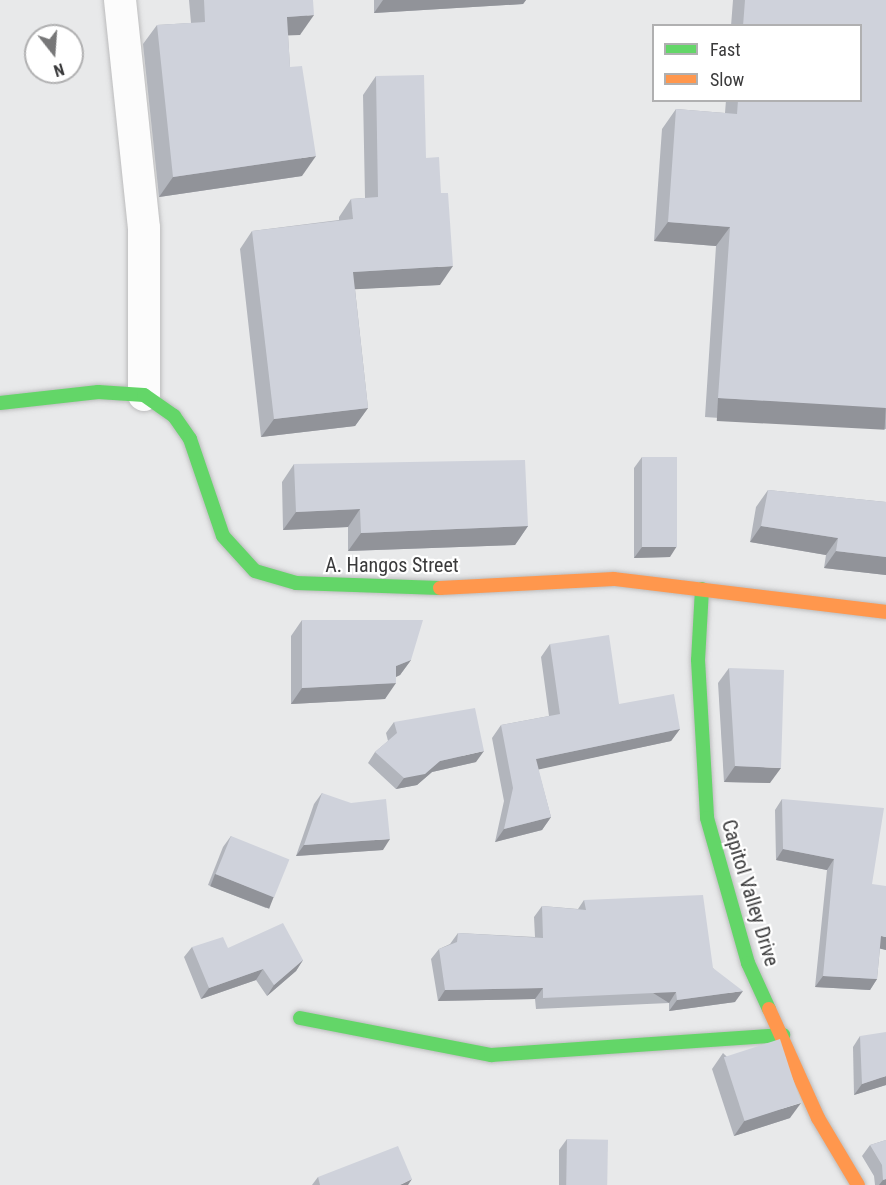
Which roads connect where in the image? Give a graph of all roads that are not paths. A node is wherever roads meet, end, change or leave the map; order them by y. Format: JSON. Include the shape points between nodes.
{"nodes":[{"id":1,"x":120,"y":0,"type":"edge"},
{"id":2,"x":144,"y":395,"type":"junction"},
{"id":3,"x":0,"y":403,"type":"edge"},
{"id":4,"x":702,"y":589,"type":"junction"},
{"id":5,"x":886,"y":612,"type":"edge"},
{"id":6,"x":300,"y":1018,"type":"dead end"},
{"id":7,"x":783,"y":1035,"type":"junction"},
{"id":8,"x":858,"y":1185,"type":"edge"}],
"edges":[{"from":1,"to":2,"type":"street","via":[[144,228]]},
{"from":2,"to":3,"type":"street","via":[[98,392]]},
{"from":2,"to":4,"type":"street","name":"A. Hangos Street","via":[[174,416],[190,438],[223,536],[255,571],[296,584],[360,587],[441,588],[572,578]]},
{"from":4,"to":5,"type":"street","name":"A. Hangos Street"},
{"from":4,"to":7,"type":"street","name":"Capitol Valley Drive","via":[[698,660],[707,818],[748,963]]},
{"from":6,"to":7,"type":"street","via":[[491,1055]]},
{"from":7,"to":8,"type":"street","name":"Capitol Valley Drive","via":[[818,1118]]}]}
